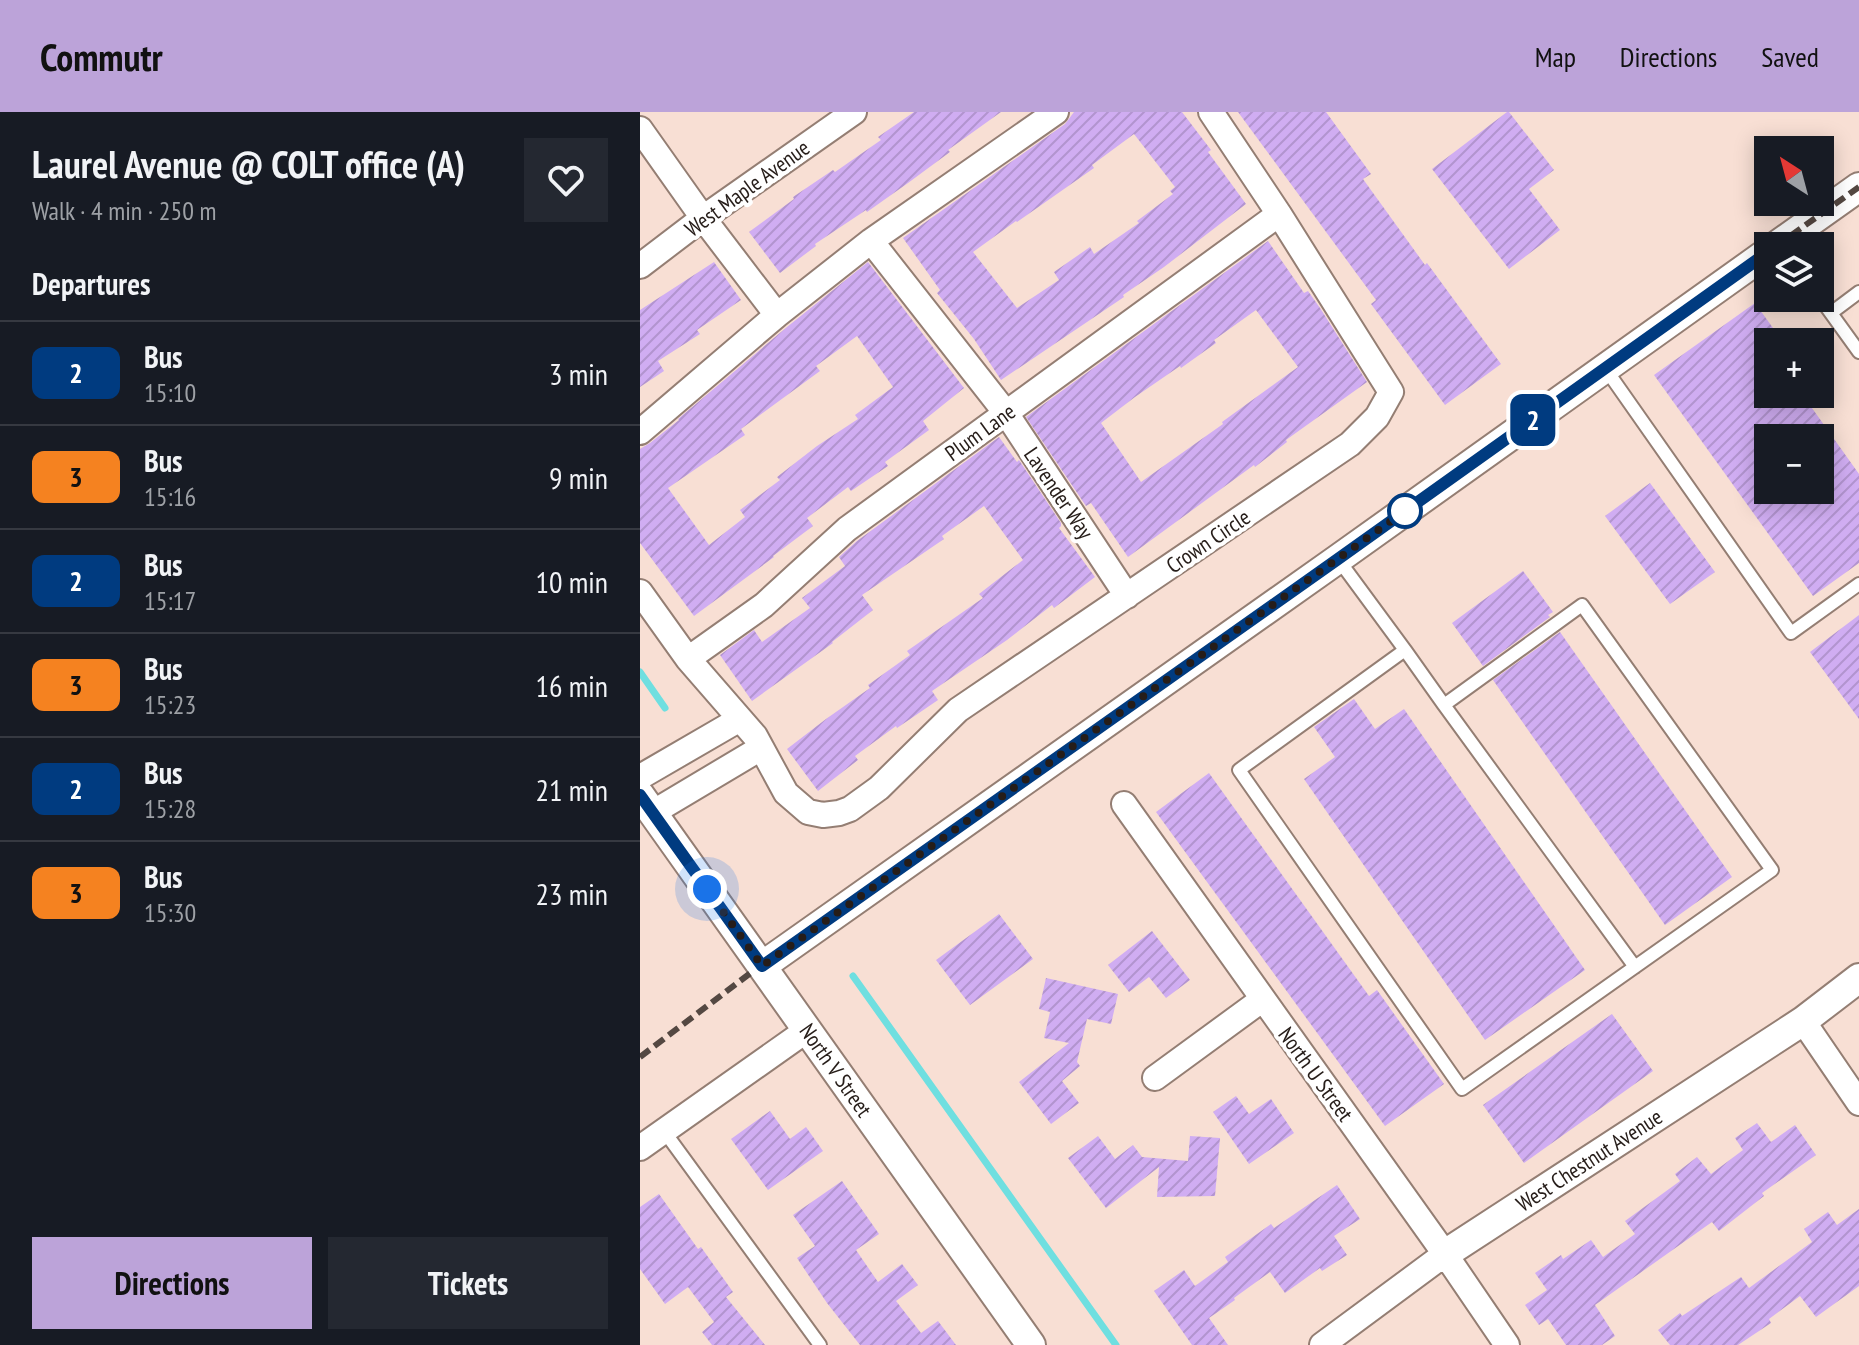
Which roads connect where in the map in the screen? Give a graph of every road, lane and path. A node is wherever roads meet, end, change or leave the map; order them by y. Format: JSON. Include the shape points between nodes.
{"nodes":[{"id":1,"x":854,"y":112,"type":"edge"},
{"id":2,"x":1056,"y":112,"type":"edge"},
{"id":3,"x":1211,"y":112,"type":"edge"},
{"id":4,"x":640,"y":129,"type":"edge"},
{"id":5,"x":1859,"y":187,"type":"edge"},
{"id":6,"x":1279,"y":214,"type":"junction"},
{"id":7,"x":703,"y":218,"type":"junction"},
{"id":8,"x":1798,"y":232,"type":"edge"},
{"id":9,"x":871,"y":241,"type":"junction"},
{"id":10,"x":1754,"y":263,"type":"edge"},
{"id":11,"x":640,"y":266,"type":"edge"},
{"id":12,"x":1859,"y":292,"type":"edge"},
{"id":13,"x":1831,"y":313,"type":"joint"},
{"id":14,"x":777,"y":315,"type":"junction"},
{"id":15,"x":1859,"y":352,"type":"edge"},
{"id":16,"x":1605,"y":368,"type":"junction"},
{"id":17,"x":1006,"y":413,"type":"junction"},
{"id":18,"x":640,"y":432,"type":"edge"},
{"id":19,"x":1338,"y":559,"type":"junction"},
{"id":20,"x":1859,"y":584,"type":"edge"},
{"id":21,"x":640,"y":592,"type":"edge"},
{"id":22,"x":1127,"y":596,"type":"junction"},
{"id":23,"x":1405,"y":650,"type":"junction"},
{"id":24,"x":688,"y":659,"type":"junction"},
{"id":25,"x":1444,"y":705,"type":"junction"},
{"id":26,"x":740,"y":719,"type":"junction"},
{"id":27,"x":761,"y":748,"type":"junction"},
{"id":28,"x":640,"y":777,"type":"edge"},
{"id":29,"x":646,"y":804,"type":"edge"},
{"id":30,"x":1124,"y":804,"type":"dead end"},
{"id":31,"x":762,"y":966,"type":"junction"},
{"id":32,"x":1635,"y":967,"type":"junction"},
{"id":33,"x":1859,"y":978,"type":"edge"},
{"id":34,"x":1263,"y":999,"type":"junction"},
{"id":35,"x":1803,"y":1021,"type":"junction"},
{"id":36,"x":807,"y":1030,"type":"junction"},
{"id":37,"x":1155,"y":1078,"type":"dead end"},
{"id":38,"x":1859,"y":1103,"type":"edge"},
{"id":39,"x":664,"y":1131,"type":"junction"},
{"id":40,"x":640,"y":1148,"type":"edge"},
{"id":41,"x":1445,"y":1254,"type":"junction"},
{"id":42,"x":820,"y":1345,"type":"edge"},
{"id":43,"x":1031,"y":1345,"type":"edge"},
{"id":44,"x":1322,"y":1345,"type":"edge"},
{"id":45,"x":1507,"y":1345,"type":"edge"}],
"edges":[{"from":1,"to":7,"type":"street","name":"West Maple Avenue"},
{"from":2,"to":9,"type":"street"},
{"from":3,"to":6,"type":"street","name":"Crown Circle"},
{"from":4,"to":7,"type":"street"},
{"from":5,"to":8,"type":"street"},
{"from":6,"to":17,"type":"street","name":"Plum Lane"},
{"from":6,"to":22,"type":"street","name":"Crown Circle","via":[[1391,392],[1377,417],[1350,444]]},
{"from":7,"to":11,"type":"street","name":"West Maple Avenue"},
{"from":7,"to":14,"type":"street"},
{"from":9,"to":14,"type":"street"},
{"from":9,"to":17,"type":"street","name":"Lavender Way"},
{"from":10,"to":16,"type":"street"},
{"from":12,"to":13,"type":"lane"},
{"from":13,"to":15,"type":"lane"},
{"from":14,"to":18,"type":"street"},
{"from":16,"to":19,"type":"street"},
{"from":16,"to":20,"type":"lane","via":[[1791,633]]},
{"from":17,"to":22,"type":"street","name":"Lavender Way"},
{"from":17,"to":24,"type":"street","name":"Plum Lane","via":[[847,529],[764,605]]},
{"from":19,"to":23,"type":"lane"},
{"from":19,"to":31,"type":"street"},
{"from":21,"to":24,"type":"street","name":"Crown Circle"},
{"from":22,"to":27,"type":"street","name":"Crown Circle","via":[[958,710],[879,788],[850,809],[823,815],[808,812],[786,793]]},
{"from":23,"to":25,"type":"lane"},
{"from":23,"to":32,"type":"lane","via":[[1239,770],[1462,1089]]},
{"from":24,"to":26,"type":"street","name":"Crown Circle"},
{"from":25,"to":32,"type":"lane"},
{"from":25,"to":32,"type":"lane","via":[[1582,605],[1772,870]]},
{"from":26,"to":27,"type":"street","name":"Crown Circle"},
{"from":26,"to":28,"type":"street"},
{"from":27,"to":29,"type":"street"},
{"from":29,"to":31,"type":"street","name":"North V Street"},
{"from":30,"to":34,"type":"street","name":"North U Street"},
{"from":31,"to":36,"type":"street","name":"North V Street"},
{"from":33,"to":35,"type":"street","name":"West Chestnut Avenue"},
{"from":34,"to":37,"type":"street"},
{"from":34,"to":41,"type":"street","name":"North U Street"},
{"from":35,"to":38,"type":"street"},
{"from":35,"to":41,"type":"street","name":"West Chestnut Avenue"},
{"from":36,"to":39,"type":"street"},
{"from":36,"to":43,"type":"street","name":"North V Street"},
{"from":39,"to":40,"type":"street"},
{"from":39,"to":42,"type":"lane"},
{"from":41,"to":44,"type":"street","name":"West Chestnut Avenue"},
{"from":41,"to":45,"type":"street","name":"North U Street"}]}
